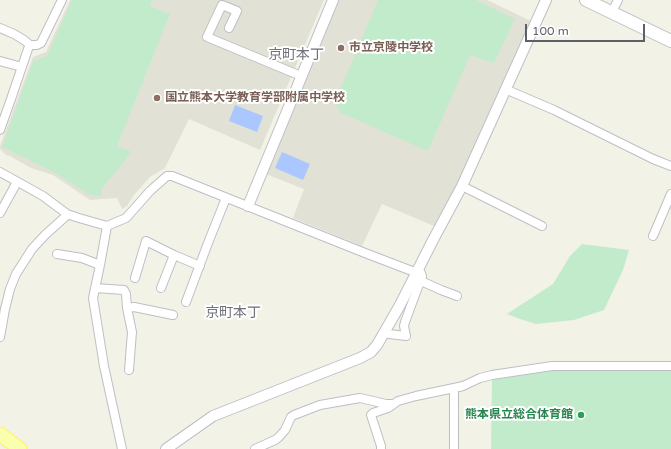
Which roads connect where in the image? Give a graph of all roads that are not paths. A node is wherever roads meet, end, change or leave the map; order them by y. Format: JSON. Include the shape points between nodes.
{"nodes":[{"id":1,"x":62,"y":0,"type":"edge"},
{"id":2,"x":333,"y":0,"type":"edge"},
{"id":3,"x":546,"y":0,"type":"edge"},
{"id":4,"x":586,"y":0,"type":"edge"},
{"id":5,"x":618,"y":0,"type":"edge"},
{"id":6,"x":612,"y":12,"type":"junction"},
{"id":7,"x":0,"y":28,"type":"edge"},
{"id":8,"x":230,"y":28,"type":"dead end"},
{"id":9,"x":670,"y":38,"type":"edge"},
{"id":10,"x":30,"y":45,"type":"junction"},
{"id":11,"x":0,"y":60,"type":"edge"},
{"id":12,"x":22,"y":67,"type":"junction"},
{"id":13,"x":301,"y":76,"type":"junction"},
{"id":14,"x":506,"y":89,"type":"junction"},
{"id":15,"x":0,"y":130,"type":"edge"},
{"id":16,"x":671,"y":166,"type":"edge"},
{"id":17,"x":0,"y":172,"type":"edge"},
{"id":18,"x":17,"y":182,"type":"junction"},
{"id":19,"x":462,"y":186,"type":"junction"},
{"id":20,"x":671,"y":194,"type":"edge"},
{"id":21,"x":226,"y":198,"type":"junction"},
{"id":22,"x":248,"y":206,"type":"junction"},
{"id":23,"x":0,"y":212,"type":"edge"},
{"id":24,"x":67,"y":214,"type":"junction"},
{"id":25,"x":107,"y":226,"type":"junction"},
{"id":26,"x":542,"y":226,"type":"dead end"},
{"id":27,"x":653,"y":236,"type":"dead end"},
{"id":28,"x":57,"y":254,"type":"dead end"},
{"id":29,"x":174,"y":255,"type":"junction"},
{"id":30,"x":100,"y":265,"type":"junction"},
{"id":31,"x":200,"y":266,"type":"junction"},
{"id":32,"x":418,"y":276,"type":"junction"},
{"id":33,"x":135,"y":278,"type":"dead end"},
{"id":34,"x":95,"y":288,"type":"junction"},
{"id":35,"x":161,"y":288,"type":"dead end"},
{"id":36,"x":457,"y":296,"type":"dead end"},
{"id":37,"x":186,"y":302,"type":"dead end"},
{"id":38,"x":127,"y":308,"type":"junction"},
{"id":39,"x":173,"y":315,"type":"dead end"},
{"id":40,"x":386,"y":332,"type":"junction"},
{"id":41,"x":0,"y":337,"type":"edge"},
{"id":42,"x":671,"y":366,"type":"edge"},
{"id":43,"x":129,"y":370,"type":"dead end"},
{"id":44,"x":454,"y":388,"type":"junction"},
{"id":45,"x":393,"y":404,"type":"junction"},
{"id":46,"x":0,"y":434,"type":"edge"},
{"id":47,"x":20,"y":449,"type":"edge"},
{"id":48,"x":122,"y":449,"type":"edge"},
{"id":49,"x":166,"y":449,"type":"edge"},
{"id":50,"x":254,"y":449,"type":"edge"},
{"id":51,"x":381,"y":449,"type":"edge"},
{"id":52,"x":454,"y":449,"type":"edge"}],
"edges":[{"from":1,"to":10,"type":"street","via":[[42,43]]},
{"from":2,"to":13,"type":"street"},
{"from":3,"to":14,"type":"street"},
{"from":4,"to":6,"type":"main road"},
{"from":5,"to":6,"type":"street"},
{"from":6,"to":9,"type":"main road"},
{"from":7,"to":10,"type":"street"},
{"from":8,"to":13,"type":"street","via":[[237,11],[222,5],[207,37]]},
{"from":10,"to":12,"type":"street"},
{"from":11,"to":12,"type":"street"},
{"from":12,"to":15,"type":"street"},
{"from":13,"to":22,"type":"street"},
{"from":14,"to":16,"type":"street"},
{"from":14,"to":19,"type":"street"},
{"from":17,"to":18,"type":"street"},
{"from":18,"to":23,"type":"street"},
{"from":18,"to":24,"type":"street","via":[[43,196]]},
{"from":19,"to":26,"type":"street"},
{"from":19,"to":32,"type":"street"},
{"from":20,"to":27,"type":"street"},
{"from":21,"to":22,"type":"street"},
{"from":21,"to":25,"type":"street","via":[[167,176],[126,218]]},
{"from":21,"to":31,"type":"street"},
{"from":22,"to":32,"type":"street","via":[[412,271]]},
{"from":24,"to":25,"type":"street"},
{"from":24,"to":41,"type":"street","via":[[32,249],[16,274],[5,309]]},
{"from":25,"to":30,"type":"street"},
{"from":28,"to":30,"type":"street","via":[[82,258]]},
{"from":29,"to":31,"type":"street"},
{"from":29,"to":33,"type":"street","via":[[146,241]]},
{"from":29,"to":35,"type":"street"},
{"from":30,"to":34,"type":"street"},
{"from":31,"to":37,"type":"street"},
{"from":32,"to":36,"type":"street"},
{"from":32,"to":40,"type":"street"},
{"from":32,"to":40,"type":"street","via":[[404,326],[406,336]]},
{"from":34,"to":38,"type":"street","via":[[124,290]]},
{"from":34,"to":48,"type":"street","via":[[92,298]]},
{"from":38,"to":39,"type":"street","via":[[134,307]]},
{"from":38,"to":43,"type":"street","via":[[132,332]]},
{"from":40,"to":49,"type":"street","via":[[371,352],[360,358],[213,416]]},
{"from":42,"to":44,"type":"street","via":[[552,366],[480,378]]},
{"from":44,"to":45,"type":"street"},
{"from":44,"to":52,"type":"street"},
{"from":45,"to":50,"type":"street","via":[[360,398],[320,405],[294,415],[279,437]]},
{"from":45,"to":51,"type":"street","via":[[373,412],[372,415]]},
{"from":46,"to":47,"type":"main road"}]}
